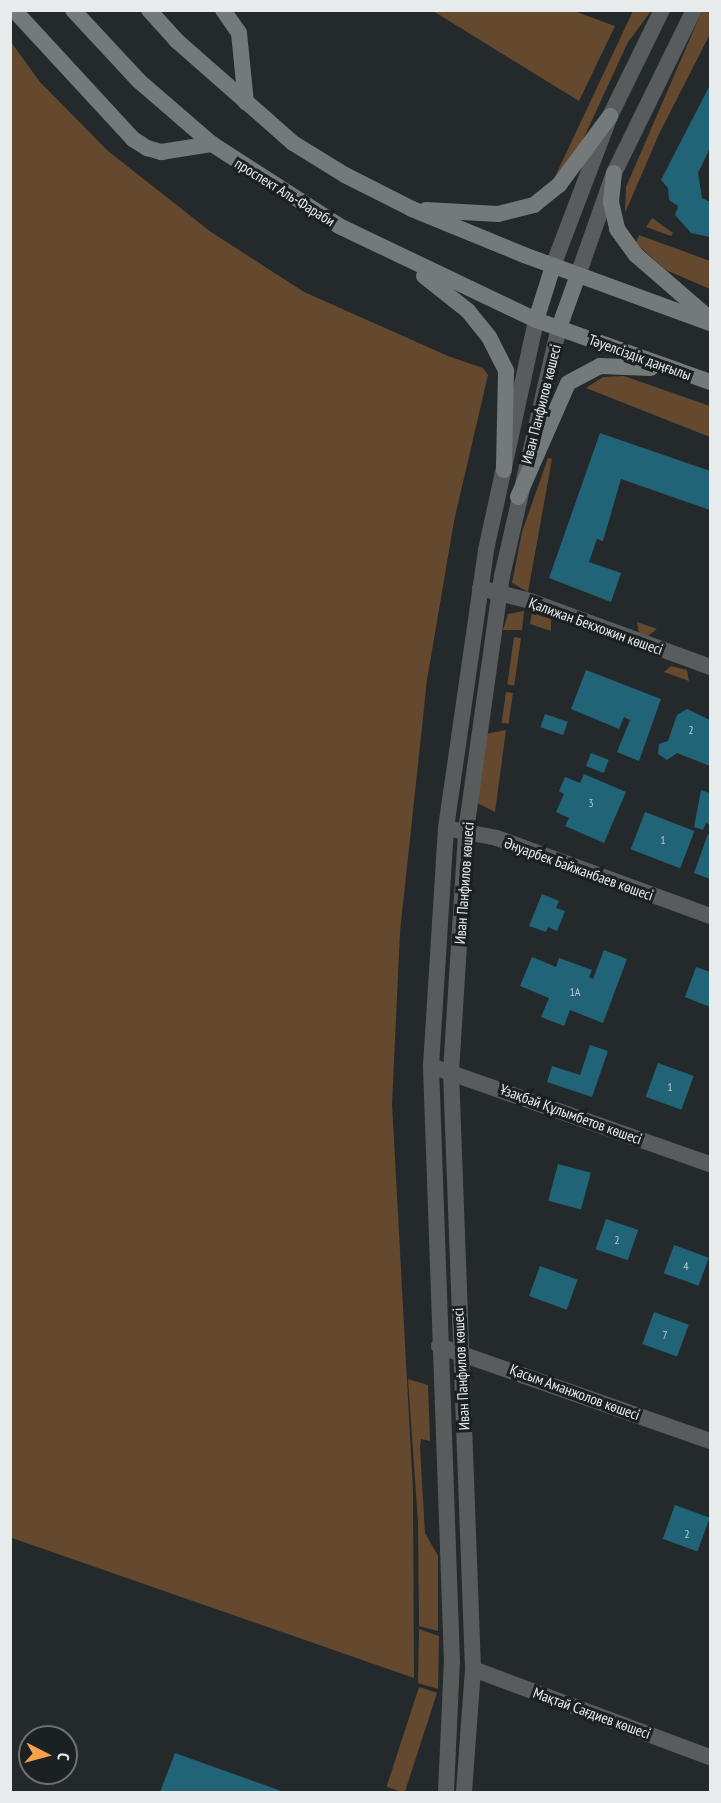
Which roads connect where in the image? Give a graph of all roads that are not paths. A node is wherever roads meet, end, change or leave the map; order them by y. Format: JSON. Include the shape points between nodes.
{"nodes":[{"id":1,"x":14,"y":10,"type":"edge"},
{"id":2,"x":73,"y":10,"type":"edge"},
{"id":3,"x":148,"y":10,"type":"edge"},
{"id":4,"x":223,"y":10,"type":"edge"},
{"id":5,"x":662,"y":10,"type":"edge"},
{"id":6,"x":694,"y":10,"type":"edge"},
{"id":7,"x":246,"y":104,"type":"junction"},
{"id":8,"x":610,"y":116,"type":"junction"},
{"id":9,"x":212,"y":144,"type":"junction"},
{"id":10,"x":614,"y":173,"type":"junction"},
{"id":11,"x":412,"y":209,"type":"junction"},
{"id":12,"x":402,"y":259,"type":"junction"},
{"id":13,"x":552,"y":266,"type":"junction"},
{"id":14,"x":578,"y":275,"type":"junction"},
{"id":15,"x":536,"y":320,"type":"junction"},
{"id":16,"x":711,"y":322,"type":"edge"},
{"id":17,"x":559,"y":328,"type":"junction"},
{"id":18,"x":681,"y":371,"type":"junction"},
{"id":19,"x":711,"y":382,"type":"edge"},
{"id":20,"x":504,"y":470,"type":"junction"},
{"id":21,"x":518,"y":497,"type":"junction"},
{"id":22,"x":480,"y":588,"type":"junction"},
{"id":23,"x":501,"y":593,"type":"junction"},
{"id":24,"x":711,"y":667,"type":"edge"},
{"id":25,"x":446,"y":828,"type":"junction"},
{"id":26,"x":466,"y":831,"type":"junction"},
{"id":27,"x":711,"y":916,"type":"edge"},
{"id":28,"x":431,"y":1066,"type":"junction"},
{"id":29,"x":451,"y":1072,"type":"junction"},
{"id":30,"x":711,"y":1164,"type":"edge"},
{"id":31,"x":439,"y":1346,"type":"junction"},
{"id":32,"x":459,"y":1349,"type":"junction"},
{"id":33,"x":711,"y":1441,"type":"edge"},
{"id":34,"x":473,"y":1669,"type":"junction"},
{"id":35,"x":711,"y":1757,"type":"edge"},
{"id":36,"x":446,"y":1792,"type":"edge"},
{"id":37,"x":464,"y":1792,"type":"edge"}],
"edges":[{"from":1,"to":9,"type":"main road","via":[[140,144],[161,152]]},
{"from":2,"to":9,"type":"main road","name":"проспект Аль-Фараби","via":[[139,81]]},
{"from":3,"to":7,"type":"main road"},
{"from":4,"to":7,"type":"main road","via":[[239,33]]},
{"from":5,"to":8,"type":"street","name":"Иван Панфилов көшесі"},
{"from":6,"to":10,"type":"street","name":"Иван Панфилов көшесі"},
{"from":7,"to":11,"type":"main road","via":[[293,143]]},
{"from":8,"to":11,"type":"main road","via":[[565,178],[534,205],[498,214]]},
{"from":8,"to":13,"type":"street","name":"Иван Панфилов көшесі"},
{"from":9,"to":12,"type":"main road","name":"проспект Аль-Фараби","via":[[339,226]]},
{"from":10,"to":14,"type":"street","name":"Иван Панфилов көшесі"},
{"from":10,"to":16,"type":"main road","via":[[611,202],[617,229],[636,255]]},
{"from":11,"to":13,"type":"main road"},
{"from":12,"to":15,"type":"main road","name":"проспект Аль-Фараби"},
{"from":12,"to":20,"type":"main road","via":[[468,311],[498,350],[506,371]]},
{"from":13,"to":14,"type":"main road"},
{"from":13,"to":15,"type":"main road","name":"Иван Панфилов көшесі"},
{"from":14,"to":16,"type":"main road"},
{"from":14,"to":17,"type":"main road","name":"Иван Панфилов көшесі"},
{"from":15,"to":17,"type":"main road","name":"Тәуелсіздік даңғылы"},
{"from":15,"to":20,"type":"street","name":"Иван Панфилов көшесі"},
{"from":17,"to":18,"type":"main road","name":"Тәуелсіздік даңғылы"},
{"from":17,"to":21,"type":"street","name":"Иван Панфилов көшесі"},
{"from":18,"to":19,"type":"main road","name":"Тәуелсіздік даңғылы"},
{"from":18,"to":21,"type":"main road","via":[[600,366],[568,383]]},
{"from":20,"to":22,"type":"street","name":"Иван Панфилов көшесі"},
{"from":21,"to":23,"type":"street","name":"Иван Панфилов көшесі"},
{"from":22,"to":23,"type":"street","name":"Қалижан Бекхожин көшесі"},
{"from":22,"to":25,"type":"street","name":"Иван Панфилов көшесі"},
{"from":23,"to":24,"type":"street","name":"Қалижан Бекхожин көшесі"},
{"from":23,"to":26,"type":"street","name":"Иван Панфилов көшесі"},
{"from":25,"to":26,"type":"street","name":"Әнуарбек Байжанбаев көшесі"},
{"from":25,"to":28,"type":"street","name":"Иван Панфилов көшесі"},
{"from":26,"to":27,"type":"street","name":"Әнуарбек Байжанбаев көшесі","via":[[497,838]]},
{"from":26,"to":29,"type":"street","name":"Иван Панфилов көшесі"},
{"from":28,"to":29,"type":"street","name":"Ұзақбай Құлымбетов көшесі"},
{"from":28,"to":31,"type":"street","name":"Иван Панфилов көшесі"},
{"from":29,"to":30,"type":"street","name":"Ұзақбай Құлымбетов көшесі"},
{"from":29,"to":32,"type":"street","name":"Иван Панфилов көшесі"},
{"from":31,"to":32,"type":"street","name":"Қасым Аманжолов көшесі"},
{"from":31,"to":36,"type":"street","name":"Иван Панфилов көшесі","via":[[452,1662]]},
{"from":32,"to":33,"type":"street","name":"Қасым Аманжолов көшесі"},
{"from":32,"to":34,"type":"street","name":"Иван Панфилов көшесі"},
{"from":34,"to":35,"type":"street","name":"Мақтай Сағдиев көшесі"},
{"from":34,"to":37,"type":"street","name":"Иван Панфилов көшесі"}]}
